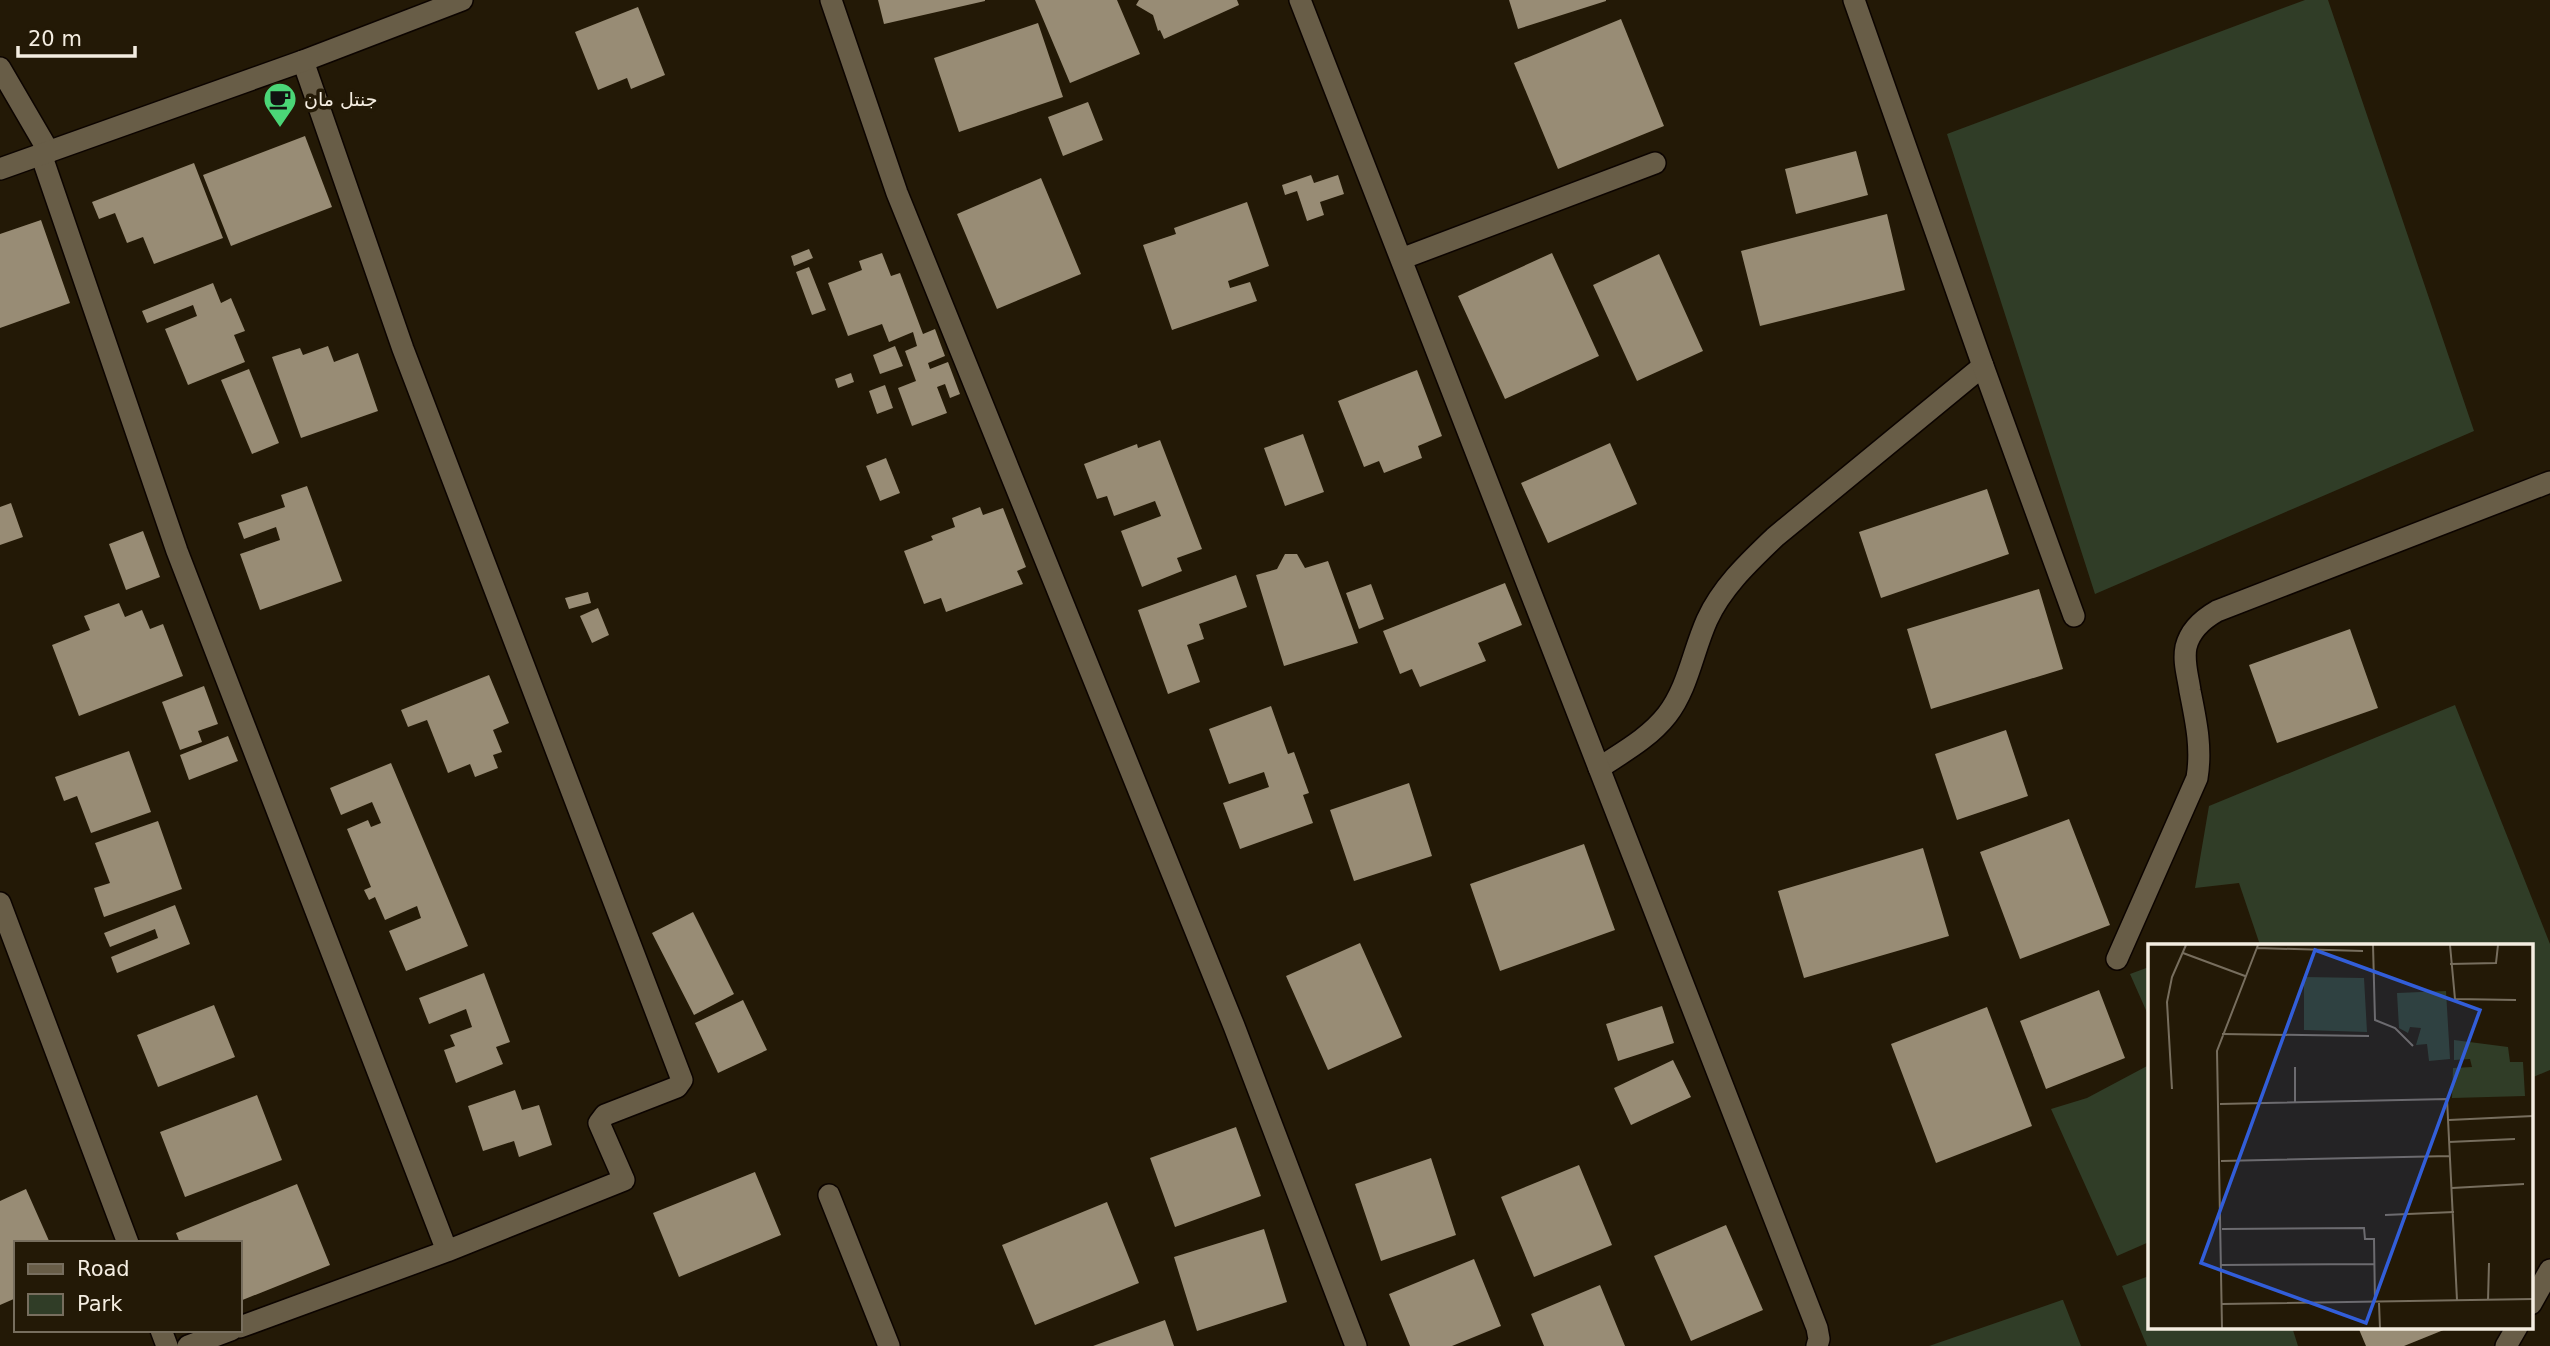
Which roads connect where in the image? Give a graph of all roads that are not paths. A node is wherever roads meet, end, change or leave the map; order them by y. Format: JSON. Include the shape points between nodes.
{"nodes":[{"id":1,"x":462,"y":0,"type":"edge"},
{"id":2,"x":831,"y":0,"type":"edge"},
{"id":3,"x":1300,"y":0,"type":"edge"},
{"id":4,"x":1854,"y":0,"type":"edge"},
{"id":5,"x":303,"y":61,"type":"junction"},
{"id":6,"x":0,"y":68,"type":"edge"},
{"id":7,"x":45,"y":153,"type":"junction"},
{"id":8,"x":1655,"y":163,"type":"dead end"},
{"id":9,"x":0,"y":169,"type":"edge"},
{"id":10,"x":1401,"y":259,"type":"junction"},
{"id":11,"x":1983,"y":366,"type":"junction"},
{"id":12,"x":2550,"y":482,"type":"edge"},
{"id":13,"x":2074,"y":616,"type":"dead end"},
{"id":14,"x":1599,"y":768,"type":"junction"},
{"id":15,"x":0,"y":903,"type":"edge"},
{"id":16,"x":2117,"y":960,"type":"dead end"},
{"id":17,"x":829,"y":1195,"type":"dead end"},
{"id":18,"x":127,"y":1241,"type":"edge"},
{"id":19,"x":447,"y":1251,"type":"junction"},
{"id":20,"x":2550,"y":1270,"type":"edge"},
{"id":21,"x":2532,"y":1302,"type":"edge"},
{"id":22,"x":242,"y":1326,"type":"edge"},
{"id":23,"x":2516,"y":1328,"type":"edge"},
{"id":24,"x":226,"y":1332,"type":"edge"},
{"id":25,"x":188,"y":1346,"type":"edge"},
{"id":26,"x":889,"y":1346,"type":"edge"},
{"id":27,"x":1356,"y":1346,"type":"edge"},
{"id":28,"x":1817,"y":1346,"type":"edge"},
{"id":29,"x":2506,"y":1346,"type":"edge"}],
"edges":[{"from":1,"to":5,"type":"street"},
{"from":2,"to":27,"type":"street","via":[[897,193],[1234,1026]]},
{"from":3,"to":10,"type":"street"},
{"from":4,"to":11,"type":"street"},
{"from":5,"to":7,"type":"street"},
{"from":5,"to":19,"type":"street","via":[[403,349],[682,1080],[677,1087],[601,1119],[624,1180]]},
{"from":6,"to":7,"type":"street"},
{"from":7,"to":9,"type":"street"},
{"from":7,"to":19,"type":"street","via":[[177,551]]},
{"from":8,"to":10,"type":"street"},
{"from":10,"to":14,"type":"street"},
{"from":11,"to":13,"type":"street"},
{"from":11,"to":14,"type":"street","via":[[1751,560],[1726,587],[1708,618],[1681,692],[1667,715]]},
{"from":12,"to":16,"type":"street","via":[[2217,611],[2193,630],[2185,660],[2199,737],[2197,778]]},
{"from":14,"to":28,"type":"street","via":[[1817,1328]]},
{"from":15,"to":18,"type":"street"},
{"from":17,"to":26,"type":"street"},
{"from":19,"to":22,"type":"street"},
{"from":20,"to":21,"type":"street"},
{"from":23,"to":29,"type":"street"},
{"from":24,"to":25,"type":"street"}]}
